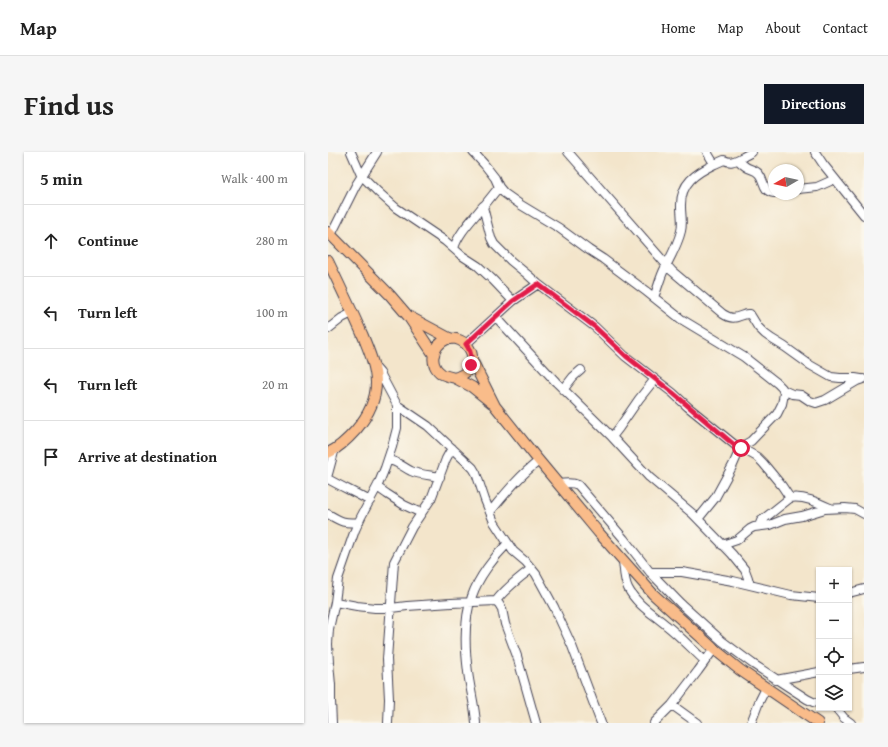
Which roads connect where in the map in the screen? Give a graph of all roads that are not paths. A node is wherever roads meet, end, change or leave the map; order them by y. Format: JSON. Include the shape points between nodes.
{"nodes":[{"id":1,"x":350,"y":152,"type":"edge"},
{"id":2,"x":377,"y":152,"type":"edge"},
{"id":3,"x":473,"y":152,"type":"edge"},
{"id":4,"x":568,"y":152,"type":"edge"},
{"id":5,"x":707,"y":152,"type":"edge"},
{"id":6,"x":752,"y":152,"type":"edge"},
{"id":7,"x":815,"y":152,"type":"edge"},
{"id":8,"x":738,"y":160,"type":"junction"},
{"id":9,"x":715,"y":164,"type":"junction"},
{"id":10,"x":361,"y":175,"type":"junction"},
{"id":11,"x":835,"y":179,"type":"junction"},
{"id":12,"x":500,"y":187,"type":"junction"},
{"id":13,"x":804,"y":188,"type":"edge"},
{"id":14,"x":768,"y":191,"type":"edge"},
{"id":15,"x":484,"y":206,"type":"junction"},
{"id":16,"x":864,"y":215,"type":"edge"},
{"id":17,"x":329,"y":233,"type":"edge"},
{"id":18,"x":454,"y":248,"type":"junction"},
{"id":19,"x":328,"y":261,"type":"edge"},
{"id":20,"x":666,"y":265,"type":"junction"},
{"id":21,"x":538,"y":284,"type":"junction"},
{"id":22,"x":654,"y":297,"type":"junction"},
{"id":23,"x":513,"y":301,"type":"junction"},
{"id":24,"x":352,"y":312,"type":"junction"},
{"id":25,"x":408,"y":316,"type":"junction"},
{"id":26,"x":496,"y":317,"type":"junction"},
{"id":27,"x":328,"y":329,"type":"edge"},
{"id":28,"x":451,"y":339,"type":"junction"},
{"id":29,"x":466,"y":344,"type":"junction"},
{"id":30,"x":434,"y":356,"type":"junction"},
{"id":31,"x":472,"y":360,"type":"junction"},
{"id":32,"x":374,"y":365,"type":"junction"},
{"id":33,"x":581,"y":370,"type":"dead end"},
{"id":34,"x":455,"y":378,"type":"junction"},
{"id":35,"x":655,"y":379,"type":"junction"},
{"id":36,"x":862,"y":379,"type":"edge"},
{"id":37,"x":563,"y":390,"type":"junction"},
{"id":38,"x":783,"y":390,"type":"junction"},
{"id":39,"x":397,"y":405,"type":"junction"},
{"id":40,"x":495,"y":406,"type":"junction"},
{"id":41,"x":612,"y":437,"type":"junction"},
{"id":42,"x":452,"y":448,"type":"junction"},
{"id":43,"x":740,"y":448,"type":"junction"},
{"id":44,"x":332,"y":450,"type":"edge"},
{"id":45,"x":388,"y":460,"type":"junction"},
{"id":46,"x":539,"y":461,"type":"junction"},
{"id":47,"x":328,"y":474,"type":"edge"},
{"id":48,"x":440,"y":476,"type":"junction"},
{"id":49,"x":328,"y":479,"type":"edge"},
{"id":50,"x":559,"y":484,"type":"junction"},
{"id":51,"x":377,"y":487,"type":"junction"},
{"id":52,"x":790,"y":498,"type":"junction"},
{"id":53,"x":370,"y":501,"type":"junction"},
{"id":54,"x":832,"y":508,"type":"junction"},
{"id":55,"x":490,"y":512,"type":"junction"},
{"id":56,"x":421,"y":513,"type":"junction"},
{"id":57,"x":328,"y":514,"type":"edge"},
{"id":58,"x":864,"y":514,"type":"edge"},
{"id":59,"x":698,"y":519,"type":"junction"},
{"id":60,"x":359,"y":522,"type":"junction"},
{"id":61,"x":759,"y":526,"type":"junction"},
{"id":62,"x":508,"y":543,"type":"junction"},
{"id":63,"x":722,"y":545,"type":"junction"},
{"id":64,"x":623,"y":561,"type":"junction"},
{"id":65,"x":531,"y":568,"type":"junction"},
{"id":66,"x":650,"y":572,"type":"junction"},
{"id":67,"x":750,"y":585,"type":"junction"},
{"id":68,"x":864,"y":589,"type":"edge"},
{"id":69,"x":852,"y":592,"type":"edge"},
{"id":70,"x":816,"y":598,"type":"edge"},
{"id":71,"x":496,"y":601,"type":"junction"},
{"id":72,"x":335,"y":602,"type":"junction"},
{"id":73,"x":470,"y":602,"type":"junction"},
{"id":74,"x":391,"y":608,"type":"junction"},
{"id":75,"x":329,"y":620,"type":"edge"},
{"id":76,"x":714,"y":649,"type":"junction"},
{"id":77,"x":705,"y":661,"type":"junction"},
{"id":78,"x":864,"y":667,"type":"edge"},
{"id":79,"x":852,"y":669,"type":"edge"},
{"id":80,"x":816,"y":673,"type":"edge"},
{"id":81,"x":776,"y":680,"type":"junction"},
{"id":82,"x":766,"y":688,"type":"junction"},
{"id":83,"x":816,"y":702,"type":"edge"},
{"id":84,"x":672,"y":705,"type":"junction"},
{"id":85,"x":838,"y":711,"type":"edge"},
{"id":86,"x":332,"y":723,"type":"edge"},
{"id":87,"x":388,"y":723,"type":"edge"},
{"id":88,"x":476,"y":723,"type":"edge"},
{"id":89,"x":536,"y":723,"type":"edge"},
{"id":90,"x":601,"y":723,"type":"edge"},
{"id":91,"x":654,"y":723,"type":"edge"},
{"id":92,"x":697,"y":723,"type":"edge"},
{"id":93,"x":751,"y":723,"type":"edge"},
{"id":94,"x":818,"y":723,"type":"edge"},
{"id":95,"x":851,"y":723,"type":"edge"}],
"edges":[{"from":1,"to":10,"type":"street"},
{"from":2,"to":10,"type":"street"},
{"from":3,"to":12,"type":"street"},
{"from":4,"to":20,"type":"street"},
{"from":5,"to":9,"type":"street"},
{"from":6,"to":8,"type":"street"},
{"from":7,"to":11,"type":"street"},
{"from":8,"to":9,"type":"street"},
{"from":8,"to":14,"type":"street","via":[[759,174]]},
{"from":9,"to":20,"type":"street","via":[[698,173],[685,185],[681,204],[681,231]]},
{"from":10,"to":17,"type":"street","via":[[336,225]]},
{"from":10,"to":18,"type":"street","via":[[396,208]]},
{"from":11,"to":13,"type":"street"},
{"from":11,"to":16,"type":"street"},
{"from":12,"to":15,"type":"street"},
{"from":12,"to":22,"type":"street","via":[[504,193],[560,228]]},
{"from":15,"to":18,"type":"street","via":[[462,233]]},
{"from":15,"to":21,"type":"street","via":[[494,244]]},
{"from":17,"to":25,"type":"main road"},
{"from":18,"to":23,"type":"street","via":[[484,272]]},
{"from":19,"to":24,"type":"main road"},
{"from":20,"to":22,"type":"street"},
{"from":20,"to":36,"type":"street","via":[[724,314],[735,318],[750,314],[764,334],[810,365],[831,377]]},
{"from":21,"to":23,"type":"street"},
{"from":21,"to":35,"type":"street","via":[[595,327]]},
{"from":22,"to":38,"type":"street","via":[[681,319],[744,357]]},
{"from":23,"to":26,"type":"street"},
{"from":24,"to":27,"type":"street"},
{"from":24,"to":32,"type":"main road"},
{"from":25,"to":28,"type":"main road"},
{"from":25,"to":30,"type":"main road"},
{"from":26,"to":29,"type":"street"},
{"from":26,"to":37,"type":"street"},
{"from":28,"to":29,"type":"main road"},
{"from":28,"to":30,"type":"main road","via":[[439,344]]},
{"from":29,"to":31,"type":"main road"},
{"from":30,"to":34,"type":"main road","via":[[434,364],[439,371]]},
{"from":31,"to":34,"type":"main road","via":[[466,372]]},
{"from":31,"to":40,"type":"main road"},
{"from":32,"to":39,"type":"street"},
{"from":32,"to":44,"type":"main road","via":[[375,392],[367,415],[351,436]]},
{"from":33,"to":37,"type":"street"},
{"from":34,"to":40,"type":"main road","via":[[472,387]]},
{"from":35,"to":41,"type":"street"},
{"from":35,"to":43,"type":"street"},
{"from":36,"to":38,"type":"street","via":[[816,403],[801,394]]},
{"from":37,"to":41,"type":"street"},
{"from":38,"to":43,"type":"street","via":[[782,404],[772,420]]},
{"from":39,"to":42,"type":"street","via":[[428,426]]},
{"from":39,"to":45,"type":"street","via":[[398,422]]},
{"from":40,"to":46,"type":"main road"},
{"from":41,"to":59,"type":"street","via":[[649,477]]},
{"from":42,"to":48,"type":"street"},
{"from":42,"to":55,"type":"street","via":[[476,473]]},
{"from":43,"to":52,"type":"street","via":[[757,457]]},
{"from":43,"to":59,"type":"street","via":[[733,466]]},
{"from":44,"to":47,"type":"street","via":[[334,452]]},
{"from":45,"to":48,"type":"street","via":[[412,471]]},
{"from":45,"to":51,"type":"street"},
{"from":46,"to":50,"type":"main road"},
{"from":46,"to":55,"type":"street","via":[[516,481]]},
{"from":48,"to":56,"type":"street","via":[[431,499]]},
{"from":49,"to":53,"type":"street"},
{"from":50,"to":64,"type":"main road"},
{"from":50,"to":66,"type":"street","via":[[578,485]]},
{"from":51,"to":53,"type":"street"},
{"from":51,"to":56,"type":"street"},
{"from":52,"to":54,"type":"street","via":[[809,499]]},
{"from":52,"to":61,"type":"street","via":[[761,521]]},
{"from":53,"to":60,"type":"street"},
{"from":54,"to":58,"type":"street","via":[[855,509]]},
{"from":54,"to":61,"type":"street"},
{"from":55,"to":62,"type":"street"},
{"from":56,"to":74,"type":"street","via":[[394,562]]},
{"from":57,"to":60,"type":"street","via":[[344,523]]},
{"from":59,"to":63,"type":"street"},
{"from":60,"to":72,"type":"street","via":[[338,579]]},
{"from":61,"to":63,"type":"street","via":[[750,529],[737,540]]},
{"from":62,"to":65,"type":"street"},
{"from":62,"to":73,"type":"street","via":[[487,569]]},
{"from":63,"to":67,"type":"street","via":[[745,570]]},
{"from":64,"to":76,"type":"main road","via":[[653,594]]},
{"from":64,"to":77,"type":"street","via":[[627,588]]},
{"from":65,"to":71,"type":"street"},
{"from":65,"to":90,"type":"street","via":[[566,631]]},
{"from":66,"to":67,"type":"street","via":[[682,572]]},
{"from":66,"to":81,"type":"street","via":[[722,641]]},
{"from":67,"to":70,"type":"street","via":[[791,595]]},
{"from":68,"to":69,"type":"street"},
{"from":71,"to":73,"type":"street"},
{"from":71,"to":89,"type":"street","via":[[502,609]]},
{"from":72,"to":74,"type":"street"},
{"from":72,"to":75,"type":"street"},
{"from":73,"to":74,"type":"street"},
{"from":73,"to":88,"type":"street","via":[[466,643]]},
{"from":74,"to":87,"type":"street","via":[[387,659]]},
{"from":75,"to":86,"type":"street","via":[[328,656]]},
{"from":76,"to":77,"type":"street"},
{"from":76,"to":82,"type":"main road"},
{"from":77,"to":84,"type":"street"},
{"from":78,"to":79,"type":"street"},
{"from":80,"to":81,"type":"street"},
{"from":81,"to":83,"type":"street"},
{"from":82,"to":93,"type":"street"},
{"from":82,"to":94,"type":"main road"},
{"from":84,"to":91,"type":"street"},
{"from":84,"to":92,"type":"street"},
{"from":85,"to":95,"type":"street"}]}
